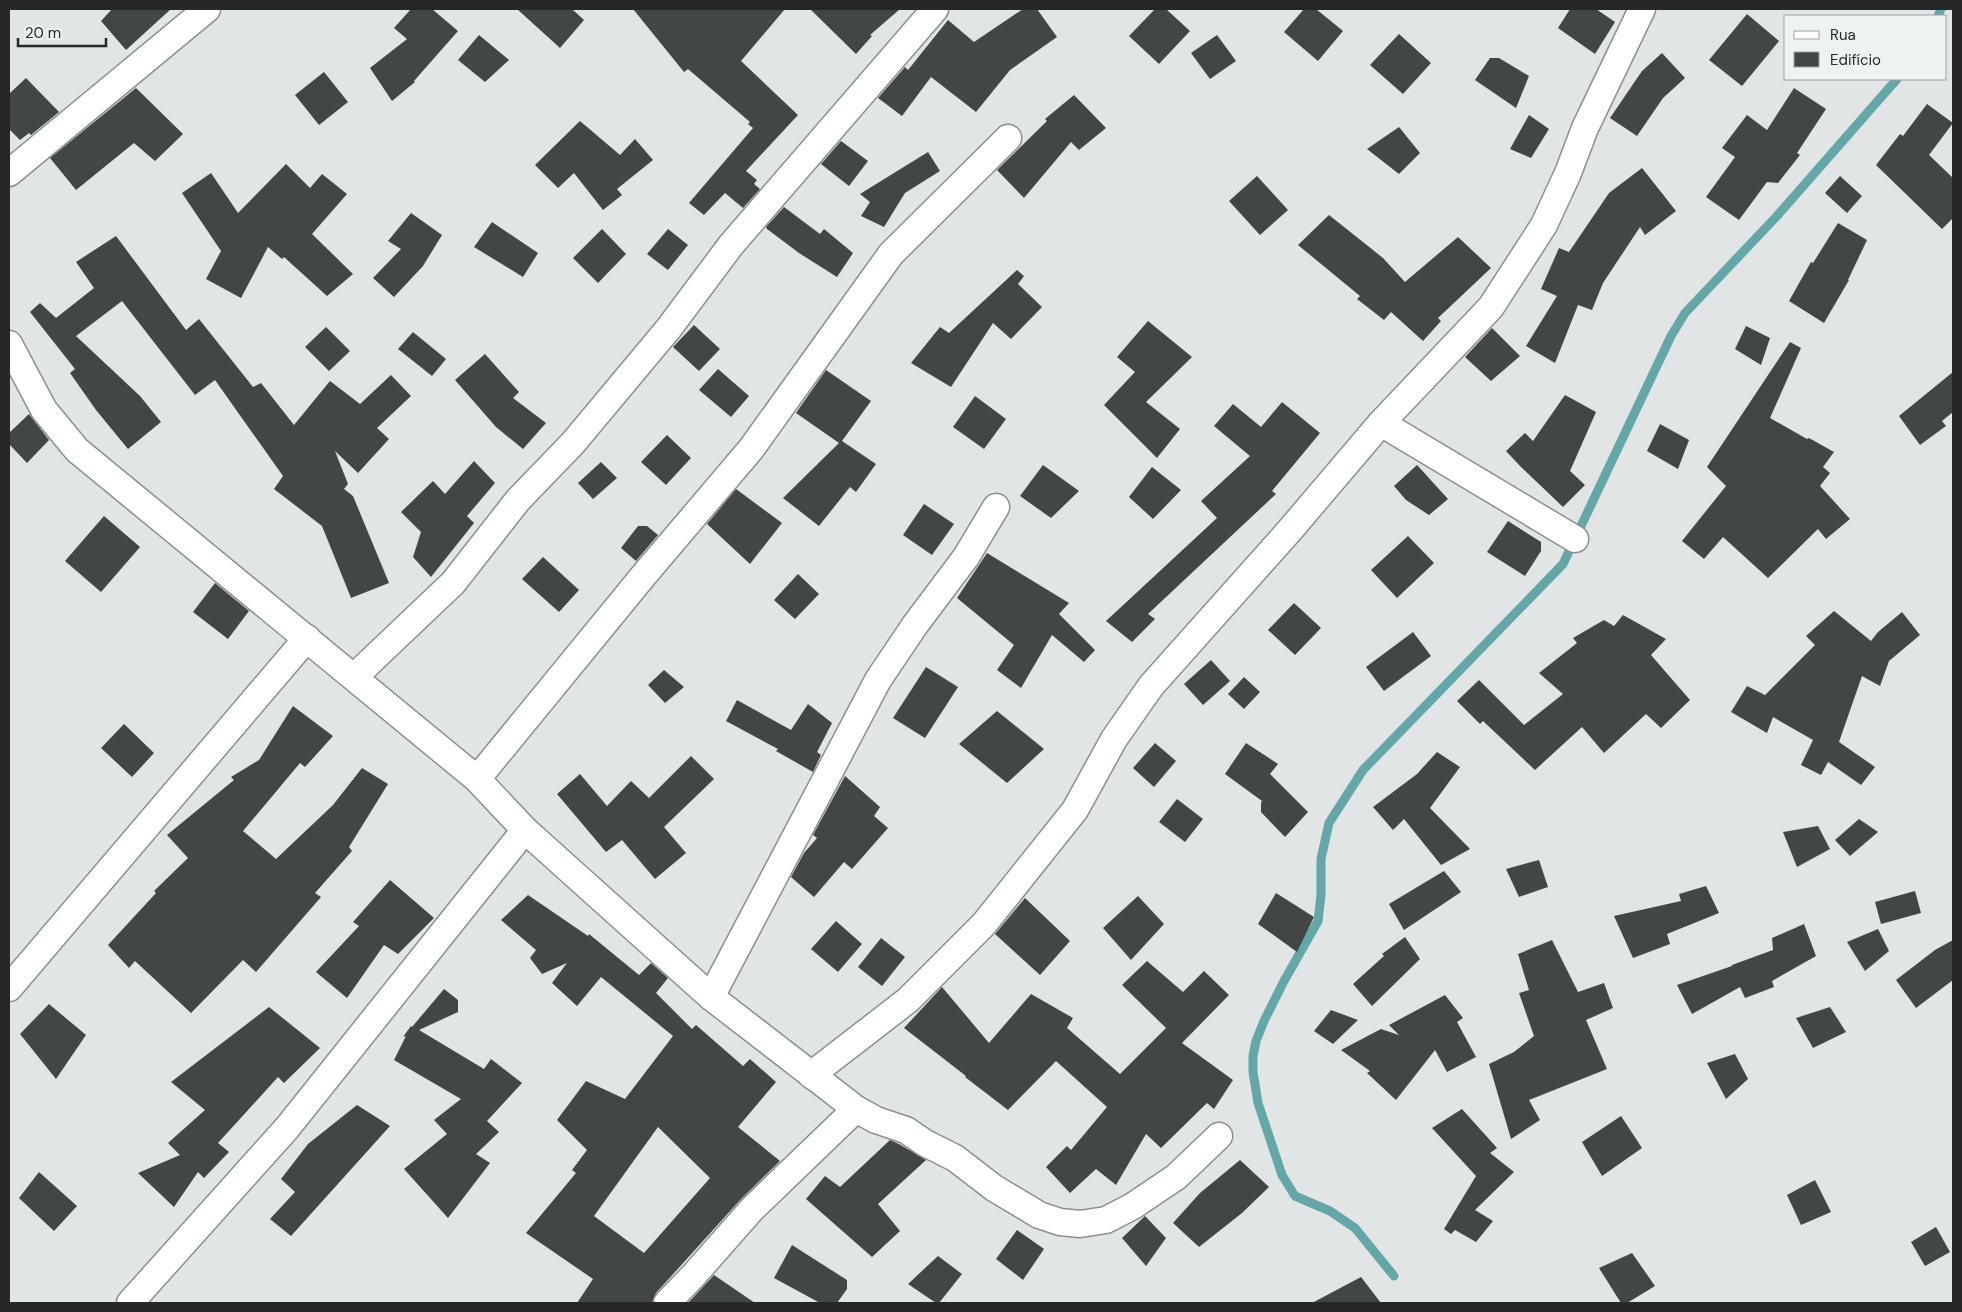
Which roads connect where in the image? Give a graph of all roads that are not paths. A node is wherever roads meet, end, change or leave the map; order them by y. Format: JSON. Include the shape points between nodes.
{"nodes":[{"id":1,"x":207,"y":9,"type":"edge"},
{"id":2,"x":935,"y":9,"type":"edge"},
{"id":3,"x":1642,"y":9,"type":"edge"},
{"id":4,"x":1008,"y":138,"type":"dead end"},
{"id":5,"x":9,"y":173,"type":"edge"},
{"id":6,"x":9,"y":344,"type":"edge"},
{"id":7,"x":1381,"y":422,"type":"junction"},
{"id":8,"x":996,"y":507,"type":"dead end"},
{"id":9,"x":1575,"y":539,"type":"dead end"},
{"id":10,"x":307,"y":638,"type":"junction"},
{"id":11,"x":354,"y":678,"type":"junction"},
{"id":12,"x":477,"y":779,"type":"junction"},
{"id":13,"x":525,"y":830,"type":"junction"},
{"id":14,"x":9,"y":988,"type":"edge"},
{"id":15,"x":711,"y":997,"type":"junction"},
{"id":16,"x":811,"y":1075,"type":"junction"},
{"id":17,"x":856,"y":1109,"type":"junction"},
{"id":18,"x":1219,"y":1136,"type":"dead end"},
{"id":19,"x":130,"y":1303,"type":"edge"},
{"id":20,"x":667,"y":1303,"type":"edge"}],
"edges":[{"from":1,"to":5,"type":"street"},
{"from":2,"to":11,"type":"street","via":[[731,245],[669,328],[573,442],[518,500],[453,583]]},
{"from":3,"to":7,"type":"street","via":[[1585,128],[1544,225],[1490,307]]},
{"from":4,"to":12,"type":"street","via":[[891,254],[751,449]]},
{"from":6,"to":10,"type":"street","via":[[44,410],[77,450]]},
{"from":7,"to":9,"type":"street"},
{"from":7,"to":16,"type":"street","via":[[1151,686],[1114,739],[1075,810],[984,924],[908,1000]]},
{"from":8,"to":15,"type":"street","via":[[966,557],[878,680]]},
{"from":10,"to":11,"type":"street"},
{"from":10,"to":14,"type":"street"},
{"from":11,"to":12,"type":"street"},
{"from":12,"to":13,"type":"street"},
{"from":13,"to":15,"type":"street"},
{"from":13,"to":19,"type":"street","via":[[288,1128]]},
{"from":15,"to":16,"type":"street"},
{"from":16,"to":17,"type":"street"},
{"from":17,"to":18,"type":"street","via":[[906,1130],[955,1158],[994,1188],[1039,1215],[1080,1224],[1106,1220],[1133,1206],[1176,1177]]},
{"from":17,"to":20,"type":"street","via":[[752,1208]]}]}
